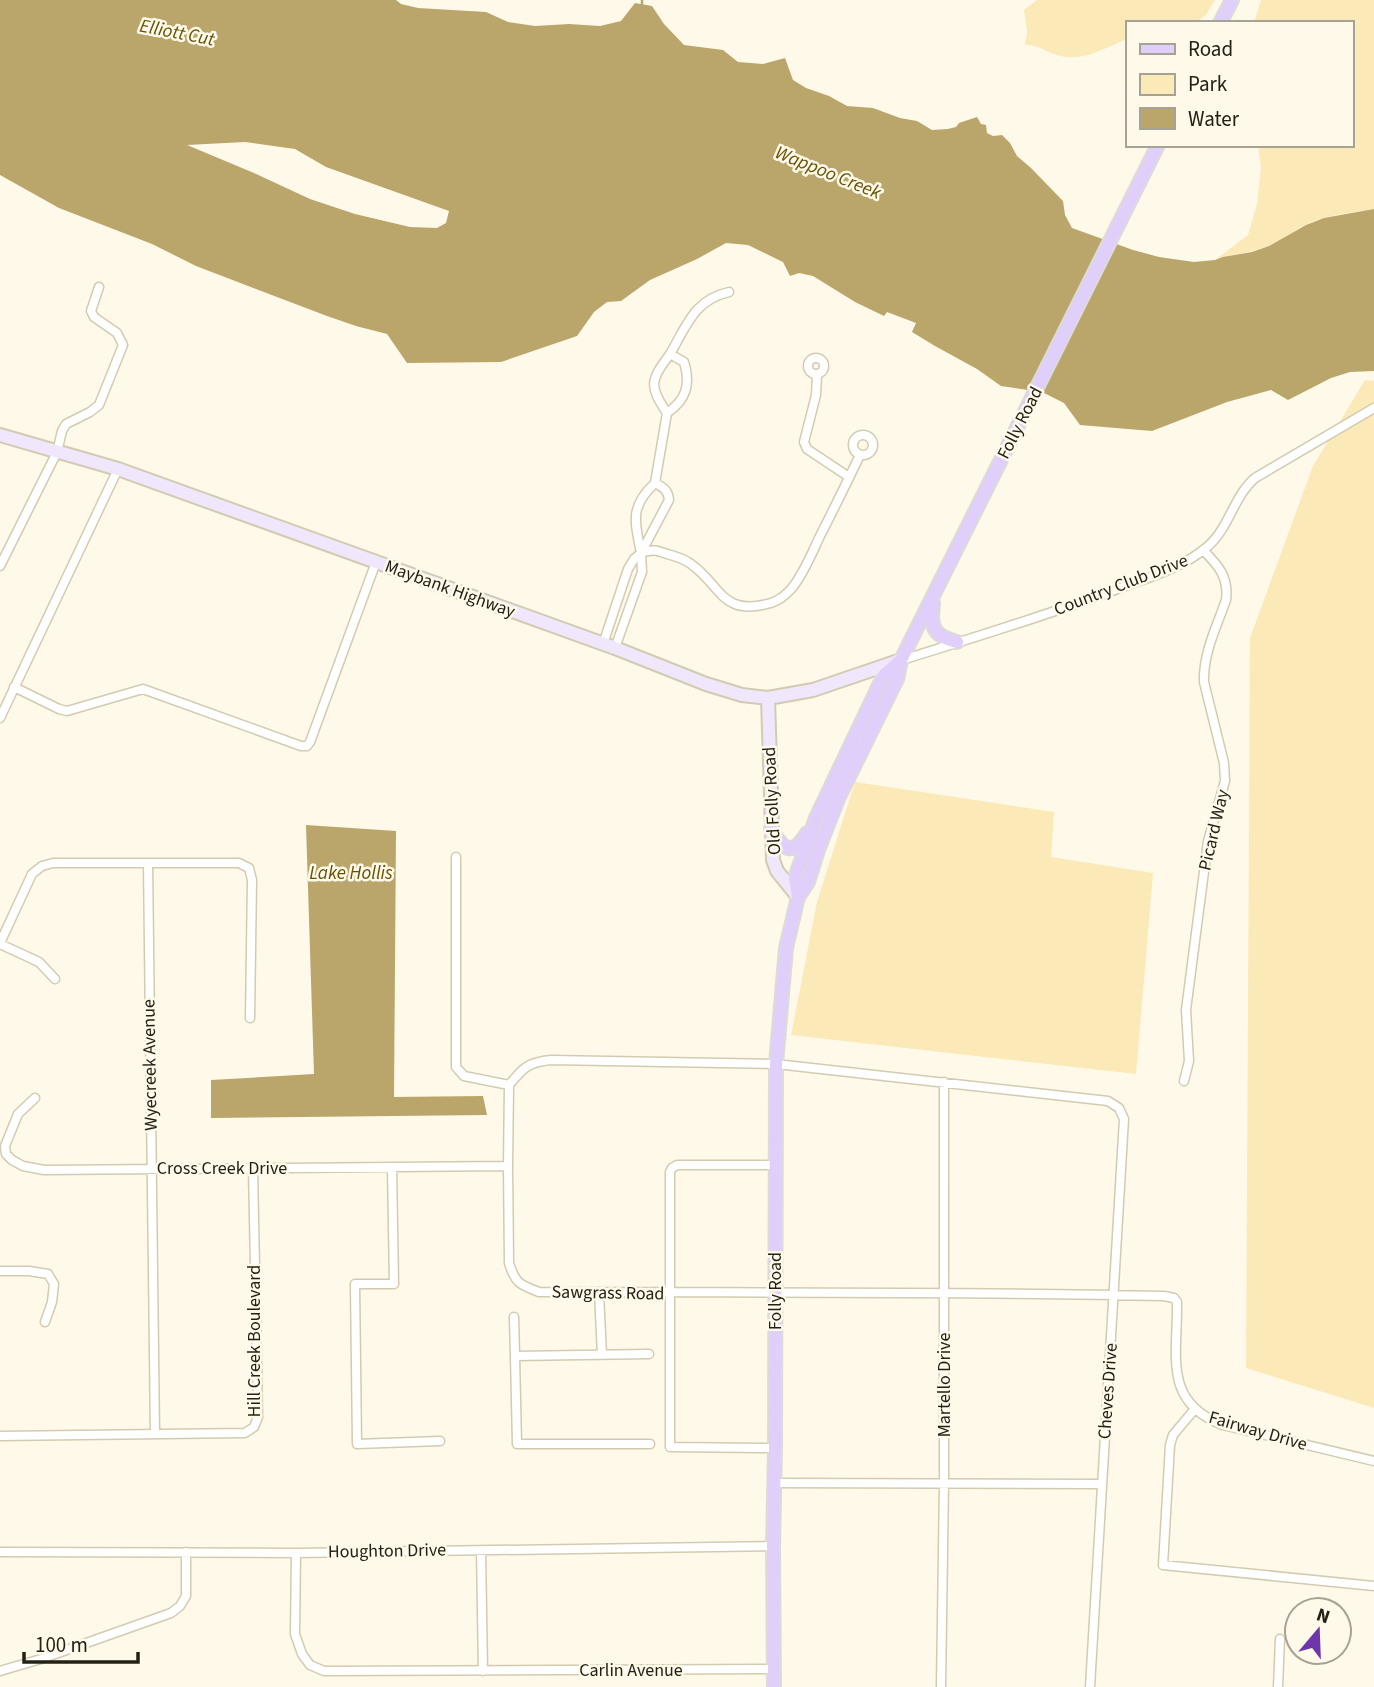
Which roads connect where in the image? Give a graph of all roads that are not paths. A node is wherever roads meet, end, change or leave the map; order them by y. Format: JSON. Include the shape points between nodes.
{"nodes":[{"id":1,"x":1232,"y":0,"type":"edge"},
{"id":2,"x":1221,"y":21,"type":"edge"},
{"id":3,"x":1157,"y":147,"type":"edge"},
{"id":4,"x":99,"y":287,"type":"dead end"},
{"id":5,"x":729,"y":292,"type":"dead end"},
{"id":6,"x":670,"y":354,"type":"junction"},
{"id":7,"x":817,"y":374,"type":"dead end"},
{"id":8,"x":1374,"y":408,"type":"edge"},
{"id":9,"x":667,"y":413,"type":"junction"},
{"id":10,"x":0,"y":435,"type":"edge"},
{"id":11,"x":57,"y":452,"type":"junction"},
{"id":12,"x":860,"y":455,"type":"dead end"},
{"id":13,"x":118,"y":469,"type":"junction"},
{"id":14,"x":849,"y":477,"type":"junction"},
{"id":15,"x":656,"y":483,"type":"junction"},
{"id":16,"x":1203,"y":550,"type":"junction"},
{"id":17,"x":641,"y":553,"type":"junction"},
{"id":18,"x":376,"y":562,"type":"junction"},
{"id":19,"x":0,"y":566,"type":"edge"},
{"id":20,"x":934,"y":592,"type":"junction"},
{"id":21,"x":957,"y":642,"type":"junction"},
{"id":22,"x":609,"y":646,"type":"junction"},
{"id":23,"x":901,"y":660,"type":"junction"},
{"id":24,"x":14,"y":687,"type":"junction"},
{"id":25,"x":768,"y":698,"type":"junction"},
{"id":26,"x":0,"y":718,"type":"edge"},
{"id":27,"x":816,"y":818,"type":"junction"},
{"id":28,"x":772,"y":829,"type":"junction"},
{"id":29,"x":456,"y":857,"type":"dead end"},
{"id":30,"x":148,"y":863,"type":"junction"},
{"id":31,"x":798,"y":897,"type":"junction"},
{"id":32,"x":0,"y":943,"type":"edge"},
{"id":33,"x":55,"y":979,"type":"dead end"},
{"id":34,"x":250,"y":1018,"type":"dead end"},
{"id":35,"x":776,"y":1064,"type":"junction"},
{"id":36,"x":1184,"y":1081,"type":"dead end"},
{"id":37,"x":944,"y":1082,"type":"junction"},
{"id":38,"x":509,"y":1085,"type":"junction"},
{"id":39,"x":35,"y":1098,"type":"dead end"},
{"id":40,"x":776,"y":1165,"type":"junction"},
{"id":41,"x":508,"y":1166,"type":"junction"},
{"id":42,"x":152,"y":1168,"type":"junction"},
{"id":43,"x":254,"y":1168,"type":"junction"},
{"id":44,"x":392,"y":1168,"type":"junction"},
{"id":45,"x":0,"y":1271,"type":"edge"},
{"id":46,"x":599,"y":1292,"type":"junction"},
{"id":47,"x":944,"y":1292,"type":"junction"},
{"id":48,"x":670,"y":1293,"type":"junction"},
{"id":49,"x":775,"y":1294,"type":"junction"},
{"id":50,"x":1114,"y":1295,"type":"junction"},
{"id":51,"x":514,"y":1317,"type":"dead end"},
{"id":52,"x":45,"y":1322,"type":"dead end"},
{"id":53,"x":649,"y":1354,"type":"dead end"},
{"id":54,"x":602,"y":1355,"type":"junction"},
{"id":55,"x":514,"y":1356,"type":"junction"},
{"id":56,"x":1194,"y":1410,"type":"junction"},
{"id":57,"x":155,"y":1434,"type":"junction"},
{"id":58,"x":0,"y":1436,"type":"edge"},
{"id":59,"x":440,"y":1441,"type":"dead end"},
{"id":60,"x":650,"y":1444,"type":"dead end"},
{"id":61,"x":775,"y":1448,"type":"junction"},
{"id":62,"x":1374,"y":1461,"type":"edge"},
{"id":63,"x":944,"y":1482,"type":"junction"},
{"id":64,"x":774,"y":1483,"type":"junction"},
{"id":65,"x":1101,"y":1484,"type":"junction"},
{"id":66,"x":773,"y":1546,"type":"junction"},
{"id":67,"x":481,"y":1550,"type":"junction"},
{"id":68,"x":0,"y":1552,"type":"edge"},
{"id":69,"x":186,"y":1552,"type":"junction"},
{"id":70,"x":296,"y":1553,"type":"junction"},
{"id":71,"x":1374,"y":1586,"type":"edge"},
{"id":72,"x":1280,"y":1639,"type":"dead end"},
{"id":73,"x":775,"y":1669,"type":"junction"},
{"id":74,"x":0,"y":1671,"type":"edge"},
{"id":75,"x":483,"y":1671,"type":"junction"},
{"id":76,"x":775,"y":1687,"type":"edge"},
{"id":77,"x":941,"y":1687,"type":"edge"},
{"id":78,"x":1090,"y":1687,"type":"edge"},
{"id":79,"x":1278,"y":1687,"type":"edge"}],
"edges":[{"from":1,"to":2,"type":"main road"},
{"from":3,"to":20,"type":"main road","name":"Folly Road"},
{"from":4,"to":11,"type":"street","via":[[91,312],[117,332],[123,345],[99,405],[66,424]]},
{"from":5,"to":6,"type":"street","via":[[699,306]]},
{"from":6,"to":9,"type":"street","via":[[654,387]]},
{"from":6,"to":9,"type":"street","via":[[684,362],[687,372],[679,404]]},
{"from":7,"to":14,"type":"street","via":[[805,446]]},
{"from":8,"to":16,"type":"street","name":"Country Club Drive","via":[[1246,485],[1221,533]]},
{"from":9,"to":15,"type":"street"},
{"from":10,"to":11,"type":"main road","name":"Maybank Highway"},
{"from":11,"to":13,"type":"main road","name":"Maybank Highway"},
{"from":11,"to":19,"type":"street"},
{"from":12,"to":14,"type":"street"},
{"from":13,"to":18,"type":"main road","name":"Maybank Highway"},
{"from":13,"to":24,"type":"street"},
{"from":14,"to":17,"type":"street","via":[[794,586],[775,601],[756,606],[731,602],[690,563],[652,549]]},
{"from":15,"to":17,"type":"street","via":[[637,508]]},
{"from":15,"to":17,"type":"street","via":[[669,500]]},
{"from":16,"to":21,"type":"street","name":"Country Club Drive","via":[[1180,566],[1080,604]]},
{"from":16,"to":36,"type":"street","name":"Picard Way","via":[[1222,569],[1227,591],[1204,671],[1224,781],[1208,841],[1186,1010],[1189,1061]]},
{"from":17,"to":22,"type":"street","via":[[642,572]]},
{"from":17,"to":22,"type":"street","via":[[628,569]]},
{"from":18,"to":22,"type":"main road","name":"Maybank Highway"},
{"from":18,"to":24,"type":"street","via":[[307,746],[143,689],[67,711]]},
{"from":20,"to":21,"type":"main road","via":[[932,625],[943,639]]},
{"from":20,"to":23,"type":"main road","name":"Folly Road"},
{"from":21,"to":23,"type":"street","name":"Country Club Drive"},
{"from":22,"to":25,"type":"main road","name":"Maybank Highway","via":[[706,684]]},
{"from":23,"to":25,"type":"main road","name":"Maybank Highway","via":[[813,690]]},
{"from":23,"to":27,"type":"main road","name":"Folly Road","via":[[884,675]]},
{"from":23,"to":31,"type":"main road","name":"Folly Road","via":[[897,679],[838,799],[808,882]]},
{"from":24,"to":26,"type":"street"},
{"from":25,"to":28,"type":"main road","name":"Old Folly Road"},
{"from":27,"to":28,"type":"main road","via":[[794,847],[779,844]]},
{"from":27,"to":31,"type":"main road","name":"Folly Road","via":[[795,878]]},
{"from":28,"to":31,"type":"main road","name":"Old Folly Road","via":[[777,871]]},
{"from":29,"to":38,"type":"street","via":[[456,1067],[464,1076]]},
{"from":30,"to":32,"type":"street","via":[[42,866],[32,874]]},
{"from":30,"to":34,"type":"street","via":[[239,863],[249,868]]},
{"from":30,"to":42,"type":"street","name":"Wyecreek Avenue"},
{"from":31,"to":35,"type":"main road","name":"Folly Road","via":[[786,948]]},
{"from":32,"to":33,"type":"street","via":[[39,962]]},
{"from":35,"to":37,"type":"street"},
{"from":35,"to":38,"type":"street","via":[[540,1061],[522,1070]]},
{"from":35,"to":40,"type":"main road","name":"Folly Road"},
{"from":37,"to":47,"type":"street","name":"Martello Drive"},
{"from":37,"to":50,"type":"street","name":"Cheves Drive","via":[[1108,1101],[1119,1108],[1124,1119]]},
{"from":38,"to":41,"type":"street","name":"Sawgrass Road"},
{"from":39,"to":42,"type":"street","name":"Cross Creek Drive","via":[[18,1114],[5,1146],[12,1160],[44,1170]]},
{"from":40,"to":48,"type":"street","via":[[672,1168]]},
{"from":40,"to":49,"type":"main road","name":"Folly Road"},
{"from":41,"to":44,"type":"street","name":"Cross Creek Drive"},
{"from":41,"to":46,"type":"street","name":"Sawgrass Road","via":[[513,1276],[520,1285],[539,1292]]},
{"from":42,"to":43,"type":"street","name":"Cross Creek Drive"},
{"from":42,"to":57,"type":"street","name":"Wyecreek Avenue"},
{"from":43,"to":44,"type":"street","name":"Cross Creek Drive"},
{"from":43,"to":57,"type":"street","name":"Hill Creek Boulevard","via":[[256,1423],[245,1433]]},
{"from":44,"to":59,"type":"street","via":[[394,1284],[355,1284],[357,1444]]},
{"from":45,"to":52,"type":"street","via":[[48,1274],[54,1284]]},
{"from":46,"to":48,"type":"street","name":"Sawgrass Road"},
{"from":46,"to":54,"type":"street"},
{"from":47,"to":49,"type":"street","name":"Sawgrass Road"},
{"from":47,"to":50,"type":"street","name":"Sawgrass Road"},
{"from":47,"to":63,"type":"street","name":"Martello Drive"},
{"from":48,"to":49,"type":"street","name":"Sawgrass Road"},
{"from":48,"to":61,"type":"street","via":[[670,1447]]},
{"from":49,"to":61,"type":"main road","name":"Folly Road"},
{"from":50,"to":56,"type":"street","name":"Fairway Drive","via":[[1164,1296],[1177,1302],[1176,1370],[1180,1388]]},
{"from":50,"to":65,"type":"street","name":"Cheves Drive"},
{"from":51,"to":55,"type":"street"},
{"from":53,"to":54,"type":"street"},
{"from":54,"to":55,"type":"street"},
{"from":55,"to":60,"type":"street","via":[[517,1444]]},
{"from":56,"to":62,"type":"street","name":"Fairway Drive","via":[[1223,1425]]},
{"from":56,"to":71,"type":"street","via":[[1170,1445],[1163,1566]]},
{"from":57,"to":58,"type":"street","name":"Hill Creek Boulevard"},
{"from":61,"to":64,"type":"main road","name":"Folly Road"},
{"from":63,"to":64,"type":"street"},
{"from":63,"to":65,"type":"street"},
{"from":63,"to":77,"type":"street","name":"Martello Drive"},
{"from":64,"to":66,"type":"main road","name":"Folly Road"},
{"from":65,"to":78,"type":"street","name":"Cheves Drive"},
{"from":66,"to":67,"type":"street","name":"Houghton Drive"},
{"from":66,"to":73,"type":"main road","name":"Folly Road"},
{"from":67,"to":70,"type":"street","name":"Houghton Drive"},
{"from":67,"to":75,"type":"street"},
{"from":68,"to":69,"type":"street","name":"Houghton Drive"},
{"from":69,"to":70,"type":"street","name":"Houghton Drive"},
{"from":69,"to":74,"type":"street","via":[[186,1596],[172,1613]]},
{"from":70,"to":75,"type":"street","name":"Carlin Avenue","via":[[295,1634],[310,1665],[324,1671]]},
{"from":72,"to":79,"type":"street"},
{"from":73,"to":75,"type":"street","name":"Carlin Avenue"},
{"from":73,"to":76,"type":"main road","name":"Folly Road"}]}
